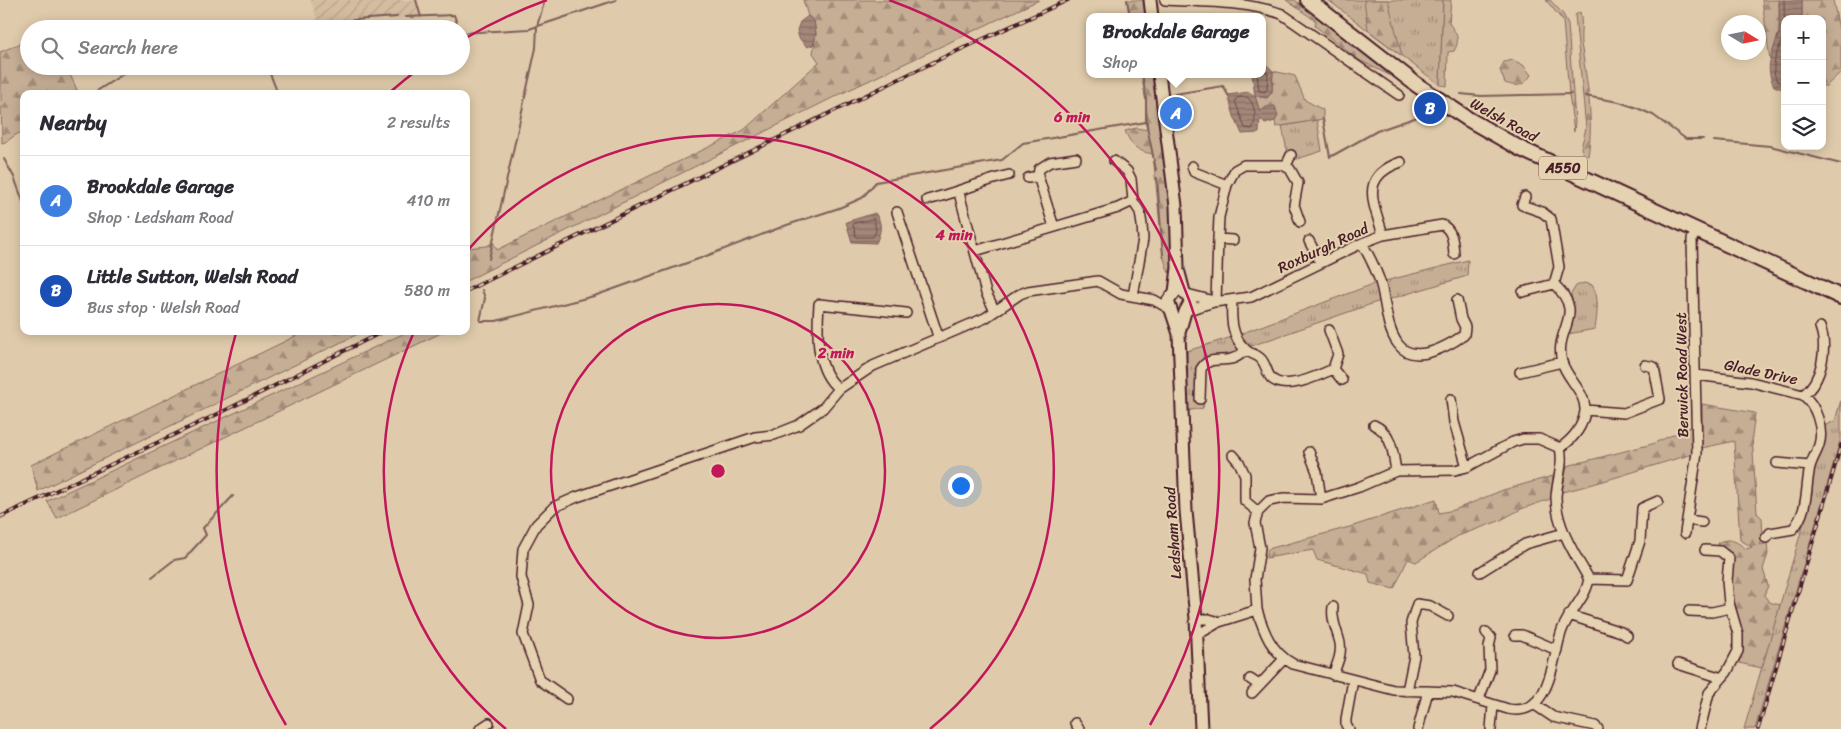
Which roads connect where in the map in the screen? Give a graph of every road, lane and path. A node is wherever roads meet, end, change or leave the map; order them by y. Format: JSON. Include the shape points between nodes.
{"nodes":[{"id":1,"x":1150,"y":0,"type":"edge"},
{"id":2,"x":1165,"y":0,"type":"edge"},
{"id":3,"x":1308,"y":0,"type":"edge"},
{"id":4,"x":1152,"y":13,"type":"edge"},
{"id":5,"x":1160,"y":78,"type":"edge"},
{"id":6,"x":1399,"y":95,"type":"dead end"},
{"id":7,"x":1291,"y":155,"type":"dead end"},
{"id":8,"x":1076,"y":158,"type":"dead end"},
{"id":9,"x":1114,"y":161,"type":"dead end"},
{"id":10,"x":1394,"y":161,"type":"dead end"},
{"id":11,"x":1286,"y":166,"type":"junction"},
{"id":12,"x":1191,"y":171,"type":"dead end"},
{"id":13,"x":1009,"y":175,"type":"dead end"},
{"id":14,"x":1038,"y":176,"type":"junction"},
{"id":15,"x":1028,"y":178,"type":"dead end"},
{"id":16,"x":1227,"y":185,"type":"junction"},
{"id":17,"x":959,"y":193,"type":"junction"},
{"id":18,"x":927,"y":200,"type":"dead end"},
{"id":19,"x":1133,"y":201,"type":"junction"},
{"id":20,"x":1522,"y":204,"type":"dead end"},
{"id":21,"x":897,"y":212,"type":"dead end"},
{"id":22,"x":1300,"y":222,"type":"dead end"},
{"id":23,"x":1054,"y":227,"type":"junction"},
{"id":24,"x":1698,"y":230,"type":"junction"},
{"id":25,"x":1383,"y":235,"type":"junction"},
{"id":26,"x":1218,"y":239,"type":"junction"},
{"id":27,"x":1233,"y":240,"type":"dead end"},
{"id":28,"x":1309,"y":241,"type":"dead end"},
{"id":29,"x":1362,"y":243,"type":"junction"},
{"id":30,"x":975,"y":251,"type":"junction"},
{"id":31,"x":1454,"y":254,"type":"dead end"},
{"id":32,"x":1320,"y":262,"type":"junction"},
{"id":33,"x":1554,"y":284,"type":"junction"},
{"id":34,"x":1523,"y":292,"type":"dead end"},
{"id":35,"x":1179,"y":293,"type":"junction"},
{"id":36,"x":1133,"y":296,"type":"junction"},
{"id":37,"x":1841,"y":297,"type":"edge"},
{"id":38,"x":1154,"y":300,"type":"junction"},
{"id":39,"x":1232,"y":300,"type":"junction"},
{"id":40,"x":1457,"y":300,"type":"dead end"},
{"id":41,"x":1215,"y":301,"type":"junction"},
{"id":42,"x":995,"y":311,"type":"junction"},
{"id":43,"x":1179,"y":311,"type":"junction"},
{"id":44,"x":906,"y":313,"type":"dead end"},
{"id":45,"x":1820,"y":327,"type":"dead end"},
{"id":46,"x":1328,"y":329,"type":"dead end"},
{"id":47,"x":938,"y":336,"type":"junction"},
{"id":48,"x":1246,"y":350,"type":"junction"},
{"id":49,"x":1562,"y":362,"type":"junction"},
{"id":50,"x":1653,"y":364,"type":"dead end"},
{"id":51,"x":1333,"y":369,"type":"junction"},
{"id":52,"x":1520,"y":372,"type":"dead end"},
{"id":53,"x":1696,"y":375,"type":"junction"},
{"id":54,"x":1342,"y":380,"type":"dead end"},
{"id":55,"x":840,"y":389,"type":"junction"},
{"id":56,"x":1803,"y":395,"type":"junction"},
{"id":57,"x":1200,"y":400,"type":"dead end"},
{"id":58,"x":1455,"y":403,"type":"dead end"},
{"id":59,"x":1585,"y":410,"type":"junction"},
{"id":60,"x":1380,"y":426,"type":"dead end"},
{"id":61,"x":1560,"y":448,"type":"junction"},
{"id":62,"x":1308,"y":450,"type":"dead end"},
{"id":63,"x":1239,"y":457,"type":"dead end"},
{"id":64,"x":1777,"y":463,"type":"dead end"},
{"id":65,"x":1810,"y":466,"type":"junction"},
{"id":66,"x":1467,"y":467,"type":"junction"},
{"id":67,"x":1396,"y":471,"type":"junction"},
{"id":68,"x":1321,"y":499,"type":"junction"},
{"id":69,"x":1658,"y":501,"type":"dead end"},
{"id":70,"x":1258,"y":512,"type":"junction"},
{"id":71,"x":1688,"y":520,"type":"junction"},
{"id":72,"x":1702,"y":522,"type":"dead end"},
{"id":73,"x":1564,"y":533,"type":"junction"},
{"id":74,"x":1685,"y":533,"type":"dead end"},
{"id":75,"x":1766,"y":538,"type":"dead end"},
{"id":76,"x":1705,"y":550,"type":"dead end"},
{"id":77,"x":1479,"y":572,"type":"dead end"},
{"id":78,"x":1590,"y":579,"type":"junction"},
{"id":79,"x":1730,"y":606,"type":"junction"},
{"id":80,"x":1257,"y":610,"type":"junction"},
{"id":81,"x":1330,"y":610,"type":"dead end"},
{"id":82,"x":1689,"y":610,"type":"dead end"},
{"id":83,"x":1570,"y":614,"type":"junction"},
{"id":84,"x":1448,"y":616,"type":"dead end"},
{"id":85,"x":1196,"y":619,"type":"junction"},
{"id":86,"x":1219,"y":622,"type":"junction"},
{"id":87,"x":1196,"y":632,"type":"junction"},
{"id":88,"x":1519,"y":632,"type":"dead end"},
{"id":89,"x":1625,"y":632,"type":"dead end"},
{"id":90,"x":1491,"y":635,"type":"dead end"},
{"id":91,"x":1557,"y":650,"type":"junction"},
{"id":92,"x":1284,"y":659,"type":"junction"},
{"id":93,"x":1678,"y":664,"type":"dead end"},
{"id":94,"x":1333,"y":674,"type":"junction"},
{"id":95,"x":1722,"y":678,"type":"junction"},
{"id":96,"x":1250,"y":679,"type":"dead end"},
{"id":97,"x":1353,"y":680,"type":"junction"},
{"id":98,"x":1259,"y":685,"type":"junction"},
{"id":99,"x":1407,"y":691,"type":"junction"},
{"id":100,"x":1428,"y":691,"type":"junction"},
{"id":101,"x":1252,"y":693,"type":"dead end"},
{"id":102,"x":567,"y":699,"type":"dead end"},
{"id":103,"x":1479,"y":700,"type":"junction"},
{"id":104,"x":1493,"y":705,"type":"junction"},
{"id":105,"x":1534,"y":705,"type":"junction"},
{"id":106,"x":489,"y":723,"type":"dead end"},
{"id":107,"x":1598,"y":726,"type":"edge"},
{"id":108,"x":1416,"y":728,"type":"edge"},
{"id":109,"x":1488,"y":728,"type":"edge"},
{"id":110,"x":480,"y":729,"type":"edge"},
{"id":111,"x":1201,"y":729,"type":"edge"},
{"id":112,"x":1349,"y":729,"type":"edge"},
{"id":113,"x":1700,"y":729,"type":"edge"}],
"edges":[{"from":1,"to":4,"type":"main road"},
{"from":2,"to":6,"type":"street","via":[[1232,4],[1282,14]]},
{"from":3,"to":24,"type":"highway","name":"Welsh Road","number":"A550","via":[[1417,85],[1468,119],[1519,148]]},
{"from":5,"to":35,"type":"main road","name":"Ledsham Road","via":[[1176,206]]},
{"from":7,"to":11,"type":"street"},
{"from":8,"to":14,"type":"street","via":[[1050,162],[1039,169]]},
{"from":9,"to":19,"type":"street","via":[[1127,171],[1131,179]]},
{"from":10,"to":25,"type":"street","via":[[1372,188],[1372,202]]},
{"from":11,"to":16,"type":"street","via":[[1244,165],[1235,170]]},
{"from":11,"to":22,"type":"street","via":[[1298,183],[1294,205]]},
{"from":12,"to":16,"type":"street"},
{"from":13,"to":17,"type":"street","via":[[978,182]]},
{"from":14,"to":15,"type":"street"},
{"from":14,"to":23,"type":"street"},
{"from":16,"to":26,"type":"street","via":[[1219,217]]},
{"from":17,"to":18,"type":"street"},
{"from":17,"to":30,"type":"street"},
{"from":19,"to":23,"type":"street"},
{"from":19,"to":36,"type":"street","via":[[1140,212],[1143,239]]},
{"from":20,"to":33,"type":"street","via":[[1551,219],[1559,267]]},
{"from":21,"to":47,"type":"street"},
{"from":23,"to":30,"type":"street"},
{"from":24,"to":37,"type":"highway","name":"Welsh Road","number":"A550"},
{"from":24,"to":53,"type":"street","name":"Berwick Road West","via":[[1692,239]]},
{"from":25,"to":29,"type":"street","name":"Roxburgh Road"},
{"from":25,"to":31,"type":"street","name":"Roxburgh Road","via":[[1448,223]]},
{"from":26,"to":27,"type":"street"},
{"from":26,"to":41,"type":"street"},
{"from":28,"to":32,"type":"street"},
{"from":29,"to":32,"type":"street","name":"Roxburgh Road"},
{"from":29,"to":40,"type":"street","via":[[1380,284],[1398,345],[1410,352],[1426,354],[1468,335]]},
{"from":30,"to":42,"type":"street","via":[[986,293]]},
{"from":32,"to":39,"type":"street","name":"Roxburgh Road","via":[[1250,297]]},
{"from":33,"to":34,"type":"street"},
{"from":33,"to":49,"type":"street","via":[[1565,294],[1570,314],[1561,340]]},
{"from":35,"to":38,"type":"street"},
{"from":35,"to":41,"type":"street","name":"Roxburgh Road"},
{"from":35,"to":43,"type":"main road","name":"Ledsham Road","via":[[1190,301]]},
{"from":35,"to":43,"type":"main road","name":"Ledsham Road","via":[[1168,301]]},
{"from":36,"to":38,"type":"street"},
{"from":36,"to":42,"type":"street","via":[[1121,294],[1104,282],[1084,281],[1028,291]]},
{"from":38,"to":43,"type":"street"},
{"from":39,"to":41,"type":"street","name":"Roxburgh Road"},
{"from":39,"to":48,"type":"street","via":[[1232,326]]},
{"from":41,"to":43,"type":"street","name":"Roxburgh Road"},
{"from":42,"to":47,"type":"street"},
{"from":43,"to":85,"type":"main road","name":"Ledsham Road","via":[[1186,511]]},
{"from":44,"to":55,"type":"street","via":[[819,304],[817,331],[823,368],[829,381]]},
{"from":45,"to":56,"type":"street","via":[[1824,350],[1819,375],[1812,389]]},
{"from":46,"to":51,"type":"street","via":[[1338,354]]},
{"from":47,"to":55,"type":"street","via":[[872,366]]},
{"from":48,"to":51,"type":"street","via":[[1261,358],[1269,376],[1281,383],[1292,383]]},
{"from":48,"to":57,"type":"street","via":[[1233,359],[1213,360],[1203,365]]},
{"from":49,"to":52,"type":"street"},
{"from":49,"to":59,"type":"street","via":[[1581,393]]},
{"from":50,"to":59,"type":"street","via":[[1664,401],[1624,413]]},
{"from":51,"to":54,"type":"street"},
{"from":53,"to":56,"type":"street","name":"Glade Drive","via":[[1751,382]]},
{"from":53,"to":71,"type":"street","name":"Berwick Road West","via":[[1697,454]]},
{"from":55,"to":102,"type":"street","via":[[823,408],[799,425],[577,497],[554,507],[536,525],[523,549],[521,577],[529,605],[523,634],[540,680]]},
{"from":56,"to":65,"type":"street","name":"Glade Drive","via":[[1810,401],[1820,429],[1819,446]]},
{"from":58,"to":66,"type":"street","via":[[1454,422]]},
{"from":59,"to":61,"type":"street","via":[[1578,432]]},
{"from":60,"to":67,"type":"street","via":[[1390,441]]},
{"from":61,"to":66,"type":"street","via":[[1539,439],[1523,439]]},
{"from":61,"to":73,"type":"street","via":[[1562,462],[1556,500]]},
{"from":62,"to":68,"type":"street","via":[[1317,472]]},
{"from":63,"to":70,"type":"street","via":[[1245,476],[1245,501]]},
{"from":64,"to":65,"type":"street"},
{"from":65,"to":75,"type":"street","name":"Glade Drive","via":[[1808,497],[1798,522],[1793,529],[1770,533]]},
{"from":66,"to":67,"type":"street","via":[[1444,472]]},
{"from":67,"to":68,"type":"street"},
{"from":68,"to":70,"type":"street","via":[[1277,499],[1263,505]]},
{"from":69,"to":78,"type":"street","via":[[1642,508],[1640,541],[1627,580]]},
{"from":70,"to":80,"type":"street","via":[[1255,523],[1260,548],[1255,579]]},
{"from":71,"to":72,"type":"street"},
{"from":71,"to":74,"type":"street","name":"Berwick Road West"},
{"from":73,"to":77,"type":"street","via":[[1525,544]]},
{"from":73,"to":78,"type":"street"},
{"from":76,"to":79,"type":"street","via":[[1720,551],[1729,558]]},
{"from":78,"to":83,"type":"street"},
{"from":79,"to":82,"type":"street","via":[[1712,612]]},
{"from":79,"to":95,"type":"street","via":[[1738,634],[1738,651]]},
{"from":80,"to":86,"type":"street"},
{"from":80,"to":92,"type":"street","via":[[1271,644]]},
{"from":81,"to":94,"type":"street","via":[[1340,651]]},
{"from":83,"to":89,"type":"street","via":[[1576,619]]},
{"from":83,"to":91,"type":"street"},
{"from":84,"to":99,"type":"street","via":[[1414,601],[1411,623],[1414,656]]},
{"from":85,"to":86,"type":"street"},
{"from":85,"to":87,"type":"main road","name":"Ledsham Road"},
{"from":86,"to":87,"type":"street"},
{"from":87,"to":111,"type":"main road","name":"Ledsham Road"},
{"from":88,"to":91,"type":"street"},
{"from":90,"to":103,"type":"street","via":[[1490,670]]},
{"from":91,"to":105,"type":"street","via":[[1547,683]]},
{"from":92,"to":94,"type":"street"},
{"from":92,"to":98,"type":"street"},
{"from":93,"to":95,"type":"street"},
{"from":94,"to":97,"type":"street"},
{"from":95,"to":113,"type":"street","via":[[1709,693]]},
{"from":96,"to":98,"type":"street"},
{"from":97,"to":99,"type":"street"},
{"from":97,"to":112,"type":"street","via":[[1346,719]]},
{"from":98,"to":101,"type":"street"},
{"from":99,"to":100,"type":"street"},
{"from":100,"to":103,"type":"street","via":[[1453,692]]},
{"from":100,"to":108,"type":"street"},
{"from":103,"to":104,"type":"street"},
{"from":104,"to":105,"type":"street","via":[[1517,711]]},
{"from":104,"to":109,"type":"street"},
{"from":105,"to":107,"type":"street","via":[[1553,717]]},
{"from":106,"to":110,"type":"street"}]}
